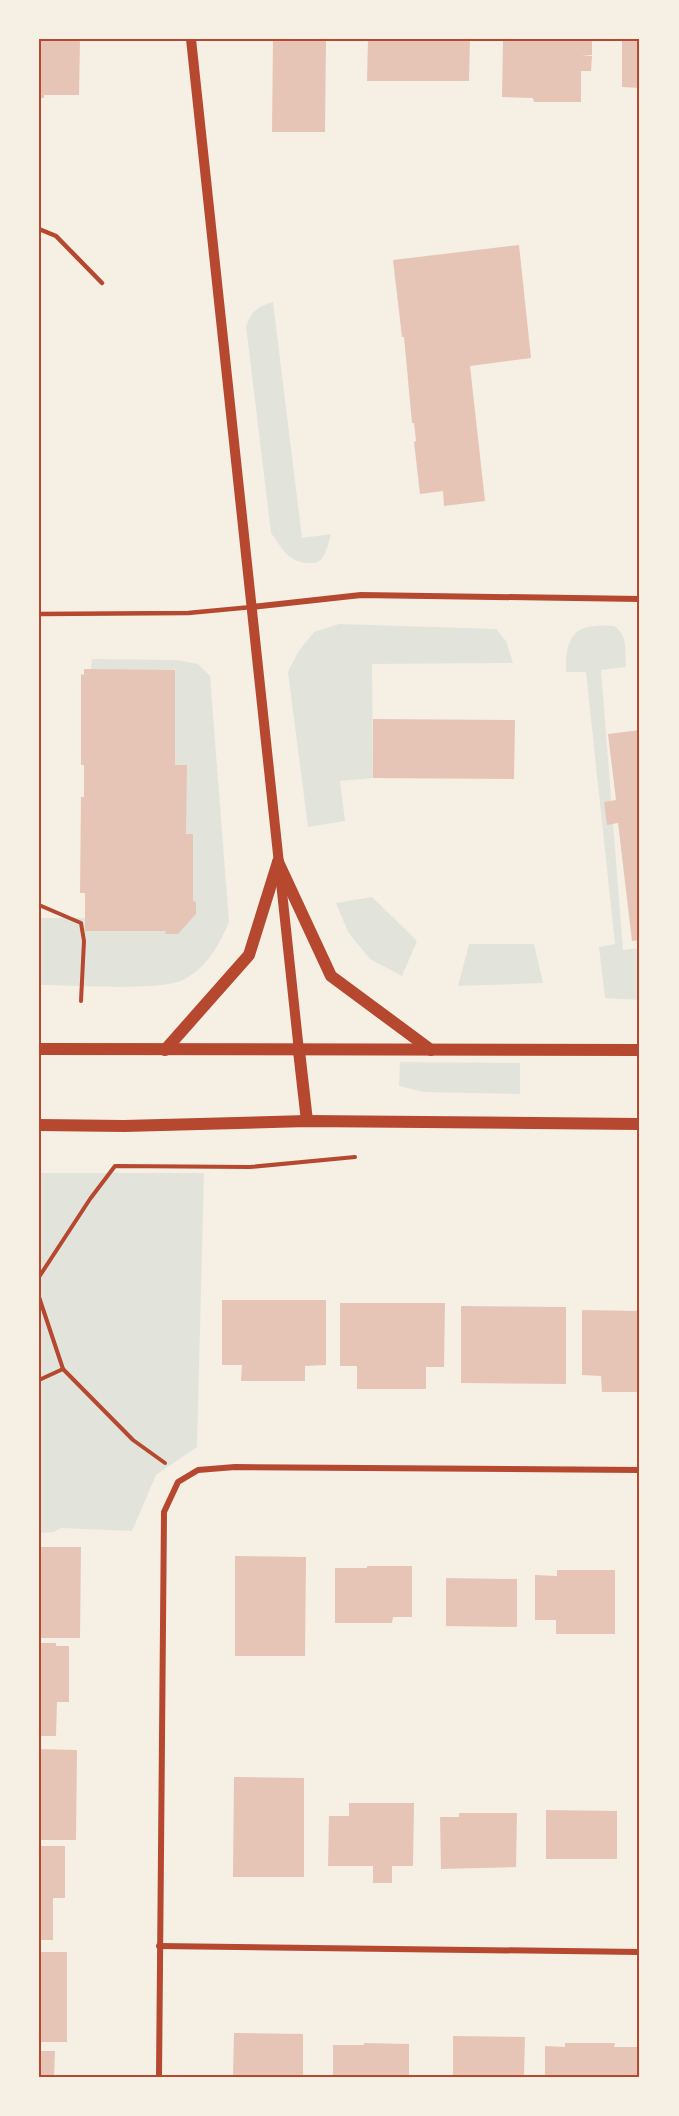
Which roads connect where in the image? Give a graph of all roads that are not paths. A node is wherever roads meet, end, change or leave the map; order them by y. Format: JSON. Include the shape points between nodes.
{"nodes":[{"id":1,"x":191,"y":39,"type":"edge"},
{"id":2,"x":39,"y":229,"type":"edge"},
{"id":3,"x":102,"y":283,"type":"dead end"},
{"id":4,"x":640,"y":599,"type":"edge"},
{"id":5,"x":252,"y":607,"type":"junction"},
{"id":6,"x":39,"y":614,"type":"edge"},
{"id":7,"x":278,"y":862,"type":"junction"},
{"id":8,"x":39,"y":1049,"type":"edge"},
{"id":9,"x":165,"y":1050,"type":"junction"},
{"id":10,"x":431,"y":1050,"type":"junction"},
{"id":11,"x":640,"y":1050,"type":"edge"},
{"id":12,"x":299,"y":1051,"type":"junction"},
{"id":13,"x":307,"y":1121,"type":"junction"},
{"id":14,"x":640,"y":1124,"type":"edge"},
{"id":15,"x":39,"y":1125,"type":"edge"},
{"id":16,"x":640,"y":1470,"type":"edge"},
{"id":17,"x":159,"y":1946,"type":"junction"},
{"id":18,"x":640,"y":1952,"type":"edge"},
{"id":19,"x":159,"y":2077,"type":"edge"}],
"edges":[{"from":1,"to":5,"type":"street"},
{"from":2,"to":3,"type":"lane","via":[[56,236]]},
{"from":4,"to":5,"type":"street","via":[[361,595]]},
{"from":5,"to":6,"type":"lane","via":[[188,613]]},
{"from":5,"to":7,"type":"street"},
{"from":7,"to":9,"type":"main road","via":[[249,955]]},
{"from":7,"to":10,"type":"main road","via":[[331,976]]},
{"from":7,"to":12,"type":"street"},
{"from":8,"to":9,"type":"main road"},
{"from":9,"to":12,"type":"main road"},
{"from":10,"to":11,"type":"main road"},
{"from":10,"to":12,"type":"main road"},
{"from":12,"to":13,"type":"main road"},
{"from":13,"to":14,"type":"main road"},
{"from":13,"to":15,"type":"main road"},
{"from":16,"to":17,"type":"street","via":[[235,1467],[198,1470],[178,1482],[164,1512]]},
{"from":17,"to":18,"type":"street"},
{"from":17,"to":19,"type":"street"}]}
